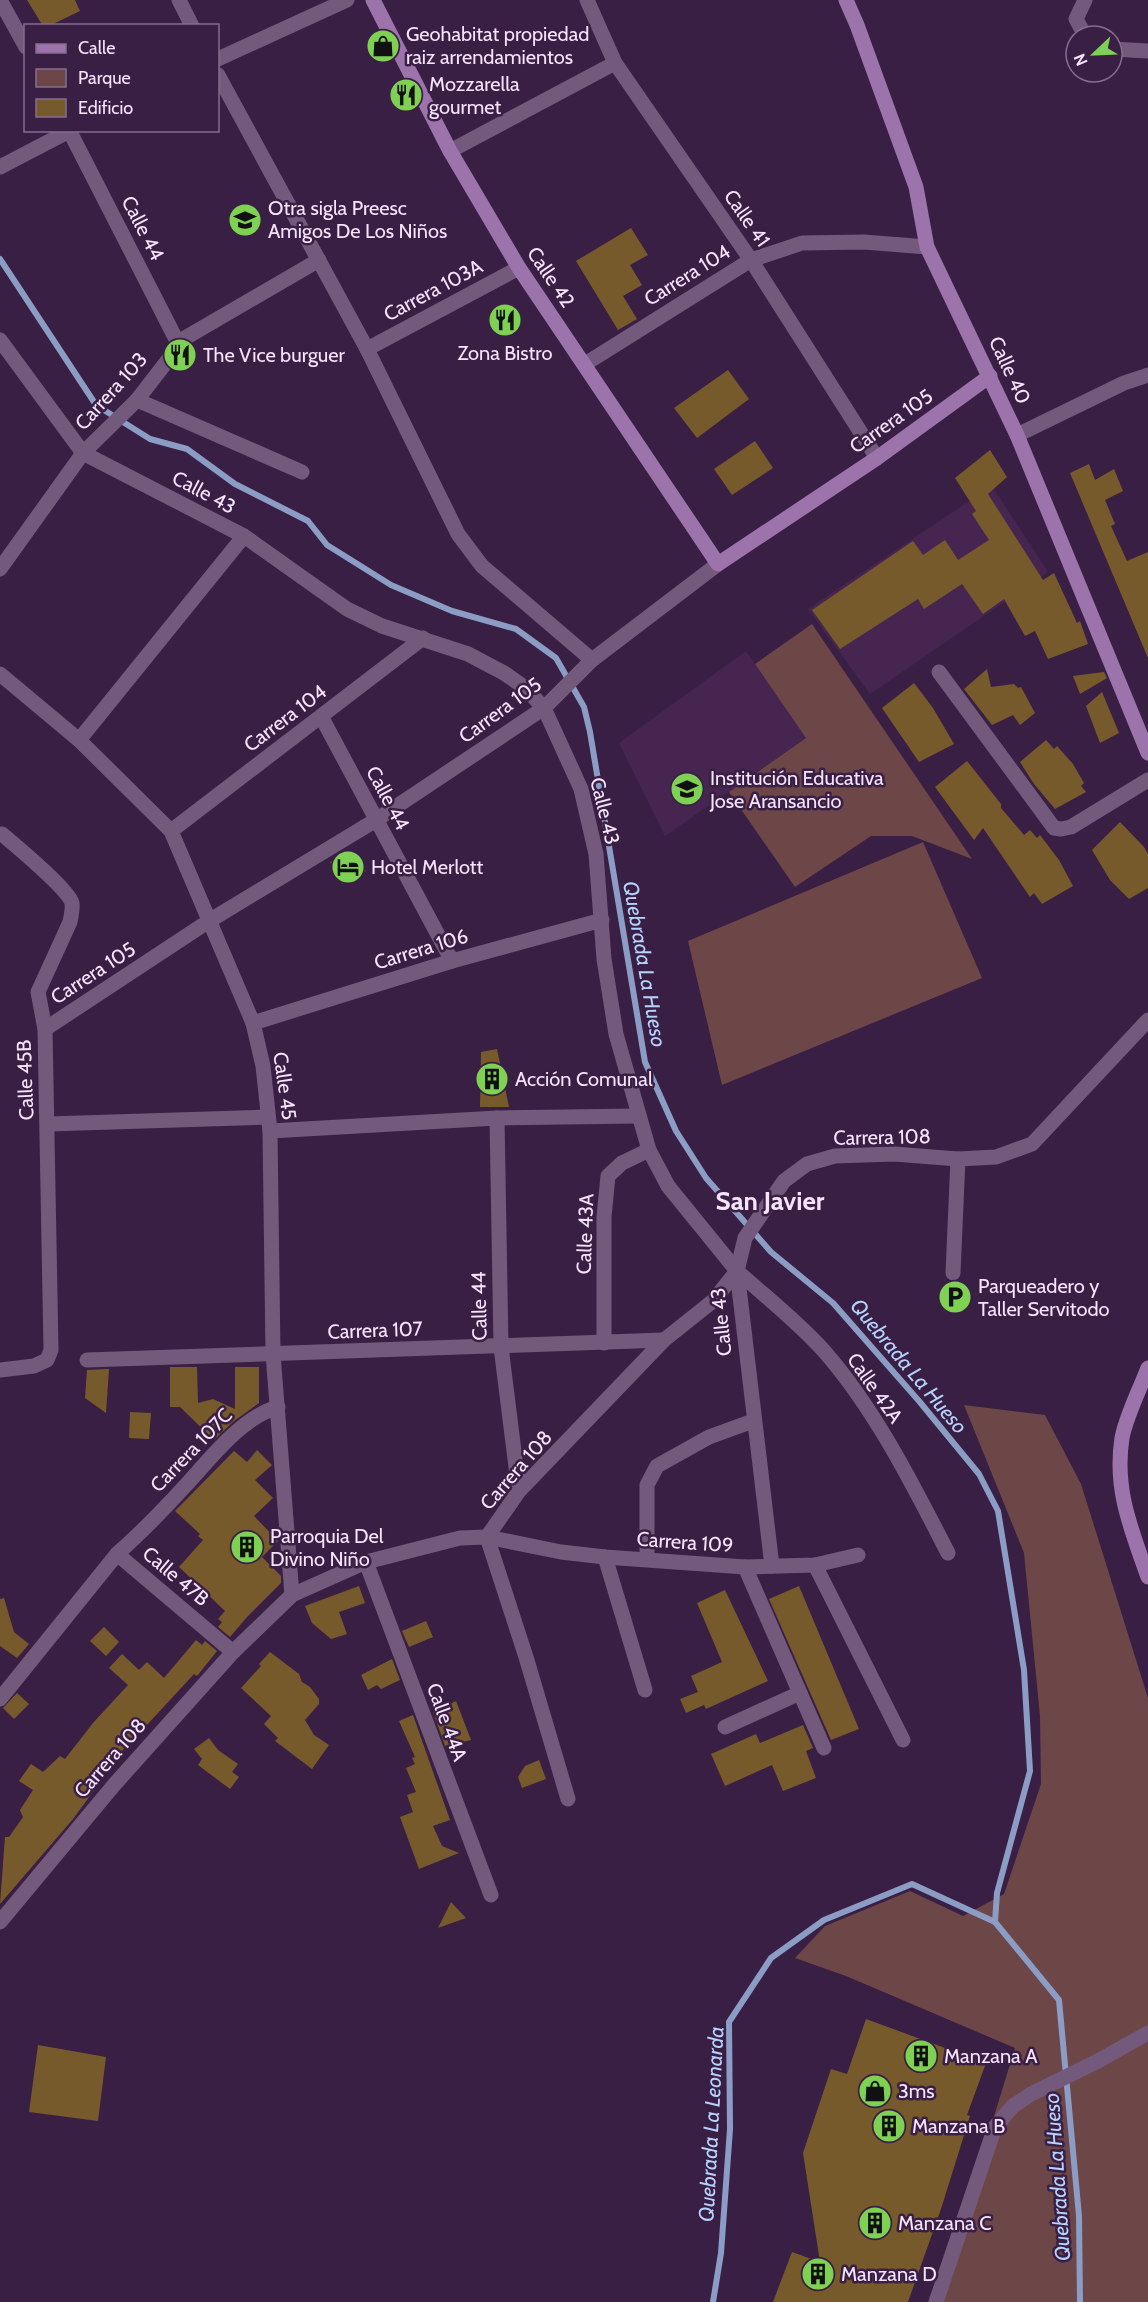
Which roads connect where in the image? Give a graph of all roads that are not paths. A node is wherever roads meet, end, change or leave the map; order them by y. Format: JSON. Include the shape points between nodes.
{"nodes":[{"id":1,"x":0,"y":0,"type":"edge"},
{"id":2,"x":179,"y":0,"type":"edge"},
{"id":3,"x":347,"y":0,"type":"edge"},
{"id":4,"x":373,"y":0,"type":"edge"},
{"id":5,"x":587,"y":0,"type":"edge"},
{"id":6,"x":846,"y":0,"type":"edge"},
{"id":7,"x":1085,"y":0,"type":"edge"},
{"id":8,"x":191,"y":24,"type":"edge"},
{"id":9,"x":1079,"y":24,"type":"edge"},
{"id":10,"x":24,"y":43,"type":"edge"},
{"id":11,"x":1124,"y":50,"type":"edge"},
{"id":12,"x":1148,"y":51,"type":"edge"},
{"id":13,"x":219,"y":59,"type":"edge"},
{"id":14,"x":615,"y":63,"type":"junction"},
{"id":15,"x":219,"y":77,"type":"edge"},
{"id":16,"x":68,"y":132,"type":"edge"},
{"id":17,"x":71,"y":132,"type":"edge"},
{"id":18,"x":450,"y":151,"type":"junction"},
{"id":19,"x":0,"y":167,"type":"edge"},
{"id":20,"x":927,"y":247,"type":"junction"},
{"id":21,"x":319,"y":260,"type":"junction"},
{"id":22,"x":751,"y":260,"type":"junction"},
{"id":23,"x":519,"y":268,"type":"junction"},
{"id":24,"x":0,"y":341,"type":"edge"},
{"id":25,"x":179,"y":345,"type":"junction"},
{"id":26,"x":367,"y":349,"type":"junction"},
{"id":27,"x":585,"y":364,"type":"junction"},
{"id":28,"x":1148,"y":375,"type":"edge"},
{"id":29,"x":990,"y":376,"type":"junction"},
{"id":30,"x":134,"y":402,"type":"junction"},
{"id":31,"x":1017,"y":435,"type":"junction"},
{"id":32,"x":83,"y":453,"type":"junction"},
{"id":33,"x":877,"y":458,"type":"junction"},
{"id":34,"x":302,"y":472,"type":"dead end"},
{"id":35,"x":244,"y":536,"type":"junction"},
{"id":36,"x":718,"y":564,"type":"junction"},
{"id":37,"x":0,"y":568,"type":"edge"},
{"id":38,"x":423,"y":638,"type":"junction"},
{"id":39,"x":592,"y":660,"type":"junction"},
{"id":40,"x":939,"y":672,"type":"dead end"},
{"id":41,"x":0,"y":674,"type":"edge"},
{"id":42,"x":544,"y":708,"type":"junction"},
{"id":43,"x":322,"y":718,"type":"junction"},
{"id":44,"x":79,"y":740,"type":"junction"},
{"id":45,"x":1148,"y":753,"type":"edge"},
{"id":46,"x":1148,"y":780,"type":"edge"},
{"id":47,"x":376,"y":820,"type":"junction"},
{"id":48,"x":171,"y":831,"type":"junction"},
{"id":49,"x":1,"y":834,"type":"edge"},
{"id":50,"x":602,"y":920,"type":"junction"},
{"id":51,"x":209,"y":921,"type":"junction"},
{"id":52,"x":452,"y":961,"type":"junction"},
{"id":53,"x":1148,"y":1020,"type":"edge"},
{"id":54,"x":253,"y":1023,"type":"junction"},
{"id":55,"x":45,"y":1029,"type":"junction"},
{"id":56,"x":639,"y":1116,"type":"junction"},
{"id":57,"x":497,"y":1118,"type":"junction"},
{"id":58,"x":48,"y":1124,"type":"junction"},
{"id":59,"x":269,"y":1124,"type":"junction"},
{"id":60,"x":649,"y":1149,"type":"junction"},
{"id":61,"x":958,"y":1159,"type":"junction"},
{"id":62,"x":737,"y":1271,"type":"junction"},
{"id":63,"x":953,"y":1273,"type":"dead end"},
{"id":64,"x":664,"y":1341,"type":"junction"},
{"id":65,"x":604,"y":1343,"type":"junction"},
{"id":66,"x":501,"y":1347,"type":"junction"},
{"id":67,"x":273,"y":1354,"type":"junction"},
{"id":68,"x":87,"y":1360,"type":"dead end"},
{"id":69,"x":1148,"y":1368,"type":"edge"},
{"id":70,"x":0,"y":1370,"type":"edge"},
{"id":71,"x":278,"y":1407,"type":"junction"},
{"id":72,"x":753,"y":1421,"type":"junction"},
{"id":73,"x":519,"y":1491,"type":"junction"},
{"id":74,"x":141,"y":1533,"type":"joint"},
{"id":75,"x":487,"y":1537,"type":"junction"},
{"id":76,"x":510,"y":1542,"type":"joint"},
{"id":77,"x":948,"y":1553,"type":"dead end"},
{"id":78,"x":117,"y":1554,"type":"junction"},
{"id":79,"x":858,"y":1555,"type":"dead end"},
{"id":80,"x":604,"y":1557,"type":"junction"},
{"id":81,"x":647,"y":1559,"type":"junction"},
{"id":82,"x":366,"y":1562,"type":"junction"},
{"id":83,"x":815,"y":1565,"type":"junction"},
{"id":84,"x":772,"y":1566,"type":"junction"},
{"id":85,"x":745,"y":1567,"type":"junction"},
{"id":86,"x":1148,"y":1576,"type":"edge"},
{"id":87,"x":292,"y":1594,"type":"junction"},
{"id":88,"x":233,"y":1652,"type":"junction"},
{"id":89,"x":645,"y":1690,"type":"dead end"},
{"id":90,"x":800,"y":1694,"type":"junction"},
{"id":91,"x":0,"y":1699,"type":"edge"},
{"id":92,"x":724,"y":1727,"type":"dead end"},
{"id":93,"x":903,"y":1740,"type":"dead end"},
{"id":94,"x":824,"y":1748,"type":"dead end"},
{"id":95,"x":568,"y":1799,"type":"dead end"},
{"id":96,"x":491,"y":1895,"type":"dead end"},
{"id":97,"x":0,"y":1922,"type":"edge"},
{"id":98,"x":1148,"y":2033,"type":"edge"},
{"id":99,"x":936,"y":2302,"type":"edge"}],
"edges":[{"from":1,"to":10,"type":"street"},
{"from":2,"to":8,"type":"street"},
{"from":3,"to":13,"type":"street"},
{"from":4,"to":18,"type":"street","name":"Calle 42"},
{"from":5,"to":14,"type":"street","name":"Calle 41"},
{"from":6,"to":20,"type":"street","name":"Calle 40","via":[[916,187]]},
{"from":7,"to":9,"type":"street","via":[[1076,19]]},
{"from":11,"to":12,"type":"street"},
{"from":14,"to":18,"type":"street"},
{"from":14,"to":22,"type":"street","name":"Calle 41"},
{"from":15,"to":21,"type":"street"},
{"from":16,"to":19,"type":"street"},
{"from":17,"to":25,"type":"street","name":"Calle 44"},
{"from":18,"to":23,"type":"street","name":"Calle 42"},
{"from":20,"to":22,"type":"street","name":"Carrera 104","via":[[802,243]]},
{"from":20,"to":29,"type":"street","name":"Calle 40"},
{"from":21,"to":25,"type":"street","name":"Carrera 103"},
{"from":21,"to":26,"type":"street"},
{"from":22,"to":27,"type":"street","name":"Carrera 104"},
{"from":22,"to":33,"type":"street","name":"Calle 41"},
{"from":23,"to":26,"type":"street","name":"Carrera 103A"},
{"from":23,"to":27,"type":"street","name":"Calle 42"},
{"from":24,"to":32,"type":"street","name":"Calle 43"},
{"from":25,"to":30,"type":"street","name":"Carrera 103"},
{"from":26,"to":39,"type":"street","via":[[458,534],[482,566]]},
{"from":27,"to":36,"type":"street","name":"Calle 42"},
{"from":28,"to":31,"type":"street"},
{"from":29,"to":31,"type":"street","name":"Calle 40"},
{"from":29,"to":33,"type":"street","name":"Carrera 105"},
{"from":30,"to":32,"type":"street","name":"Carrera 103"},
{"from":30,"to":34,"type":"street"},
{"from":31,"to":45,"type":"street","name":"Calle 40"},
{"from":32,"to":35,"type":"street","name":"Calle 43"},
{"from":32,"to":37,"type":"street","name":"Carrera 103"},
{"from":33,"to":36,"type":"street","name":"Carrera 105"},
{"from":35,"to":38,"type":"street","name":"Calle 43","via":[[347,609],[382,626]]},
{"from":35,"to":44,"type":"street"},
{"from":36,"to":39,"type":"street","name":"Carrera 105"},
{"from":38,"to":42,"type":"street","name":"Calle 43","via":[[468,654],[504,673]]},
{"from":38,"to":43,"type":"street","name":"Carrera 104"},
{"from":39,"to":42,"type":"street","name":"Carrera 105"},
{"from":40,"to":46,"type":"street","via":[[1054,828],[1071,827]]},
{"from":41,"to":44,"type":"street","name":"Calle 45"},
{"from":42,"to":47,"type":"street","name":"Carrera 105"},
{"from":42,"to":50,"type":"street","name":"Calle 43","via":[[581,789],[596,854]]},
{"from":43,"to":47,"type":"street","name":"Calle 44"},
{"from":43,"to":48,"type":"street","name":"Carrera 104"},
{"from":44,"to":48,"type":"street","name":"Calle 45"},
{"from":47,"to":51,"type":"street","name":"Carrera 105"},
{"from":47,"to":52,"type":"street","name":"Calle 44"},
{"from":48,"to":51,"type":"street","name":"Calle 45"},
{"from":49,"to":55,"type":"street","name":"Calle 45B","via":[[64,890],[72,902],[70,922],[38,992]]},
{"from":50,"to":52,"type":"street","name":"Carrera 106"},
{"from":50,"to":56,"type":"street","name":"Calle 43","via":[[616,1034]]},
{"from":51,"to":54,"type":"street","name":"Calle 45"},
{"from":51,"to":55,"type":"street","name":"Carrera 105"},
{"from":52,"to":54,"type":"street","name":"Carrera 106"},
{"from":53,"to":61,"type":"street","name":"Carrera 108","via":[[1032,1144],[996,1157]]},
{"from":54,"to":59,"type":"street","name":"Calle 45","via":[[263,1066]]},
{"from":55,"to":58,"type":"street","name":"Calle 45B"},
{"from":56,"to":57,"type":"street"},
{"from":56,"to":60,"type":"street","name":"Calle 43"},
{"from":57,"to":59,"type":"street"},
{"from":57,"to":66,"type":"street","name":"Calle 44"},
{"from":58,"to":59,"type":"street"},
{"from":58,"to":70,"type":"street","name":"Calle 45B","via":[[51,1350],[47,1360],[34,1366]]},
{"from":59,"to":67,"type":"street","name":"Calle 45"},
{"from":60,"to":62,"type":"street","name":"Calle 43","via":[[668,1186]]},
{"from":60,"to":65,"type":"street","name":"Calle 43A","via":[[622,1163],[608,1176],[604,1217]]},
{"from":61,"to":62,"type":"street","name":"Carrera 108","via":[[894,1154],[835,1156],[807,1164],[784,1181],[745,1238]]},
{"from":61,"to":63,"type":"street"},
{"from":62,"to":64,"type":"street","name":"Carrera 108","via":[[713,1301]]},
{"from":62,"to":72,"type":"street","name":"Calle 43"},
{"from":62,"to":77,"type":"street","name":"Calle 42A","via":[[824,1352],[857,1395],[901,1464]]},
{"from":64,"to":65,"type":"street","name":"Carrera 107"},
{"from":64,"to":73,"type":"street","name":"Carrera 108"},
{"from":65,"to":66,"type":"street","name":"Carrera 107"},
{"from":66,"to":67,"type":"street","name":"Carrera 107"},
{"from":66,"to":73,"type":"street","name":"Calle 44"},
{"from":67,"to":68,"type":"street","name":"Carrera 107"},
{"from":67,"to":71,"type":"street","name":"Calle 45"},
{"from":69,"to":86,"type":"street","via":[[1122,1436],[1119,1482]]},
{"from":71,"to":74,"type":"street","name":"Carrera 107C","via":[[254,1417],[231,1438]]},
{"from":71,"to":87,"type":"street","name":"Calle 45"},
{"from":72,"to":81,"type":"street","via":[[709,1437],[657,1466],[647,1485]]},
{"from":72,"to":84,"type":"street","name":"Calle 43"},
{"from":73,"to":75,"type":"street","name":"Carrera 108"},
{"from":74,"to":78,"type":"street","name":"Calle 47B"},
{"from":75,"to":76,"type":"street","name":"Carrera 108"},
{"from":75,"to":82,"type":"street","name":"Carrera 108","via":[[460,1538]]},
{"from":75,"to":95,"type":"street"},
{"from":76,"to":80,"type":"street","name":"Carrera 109"},
{"from":78,"to":88,"type":"street","name":"Calle 47B"},
{"from":78,"to":91,"type":"street"},
{"from":79,"to":83,"type":"street","name":"Carrera 109"},
{"from":80,"to":81,"type":"street","name":"Carrera 109"},
{"from":80,"to":89,"type":"street"},
{"from":81,"to":85,"type":"street","name":"Carrera 109"},
{"from":82,"to":87,"type":"street","name":"Carrera 108"},
{"from":82,"to":96,"type":"street","name":"Calle 44A"},
{"from":83,"to":84,"type":"street","name":"Carrera 109"},
{"from":83,"to":93,"type":"street"},
{"from":84,"to":85,"type":"street","name":"Carrera 109"},
{"from":85,"to":90,"type":"street"},
{"from":87,"to":88,"type":"street","name":"Carrera 108"},
{"from":88,"to":97,"type":"street","name":"Carrera 108","via":[[114,1785]]},
{"from":90,"to":92,"type":"street"},
{"from":90,"to":94,"type":"street"},
{"from":98,"to":99,"type":"street","via":[[1031,2094],[1013,2106],[995,2127]]}]}
